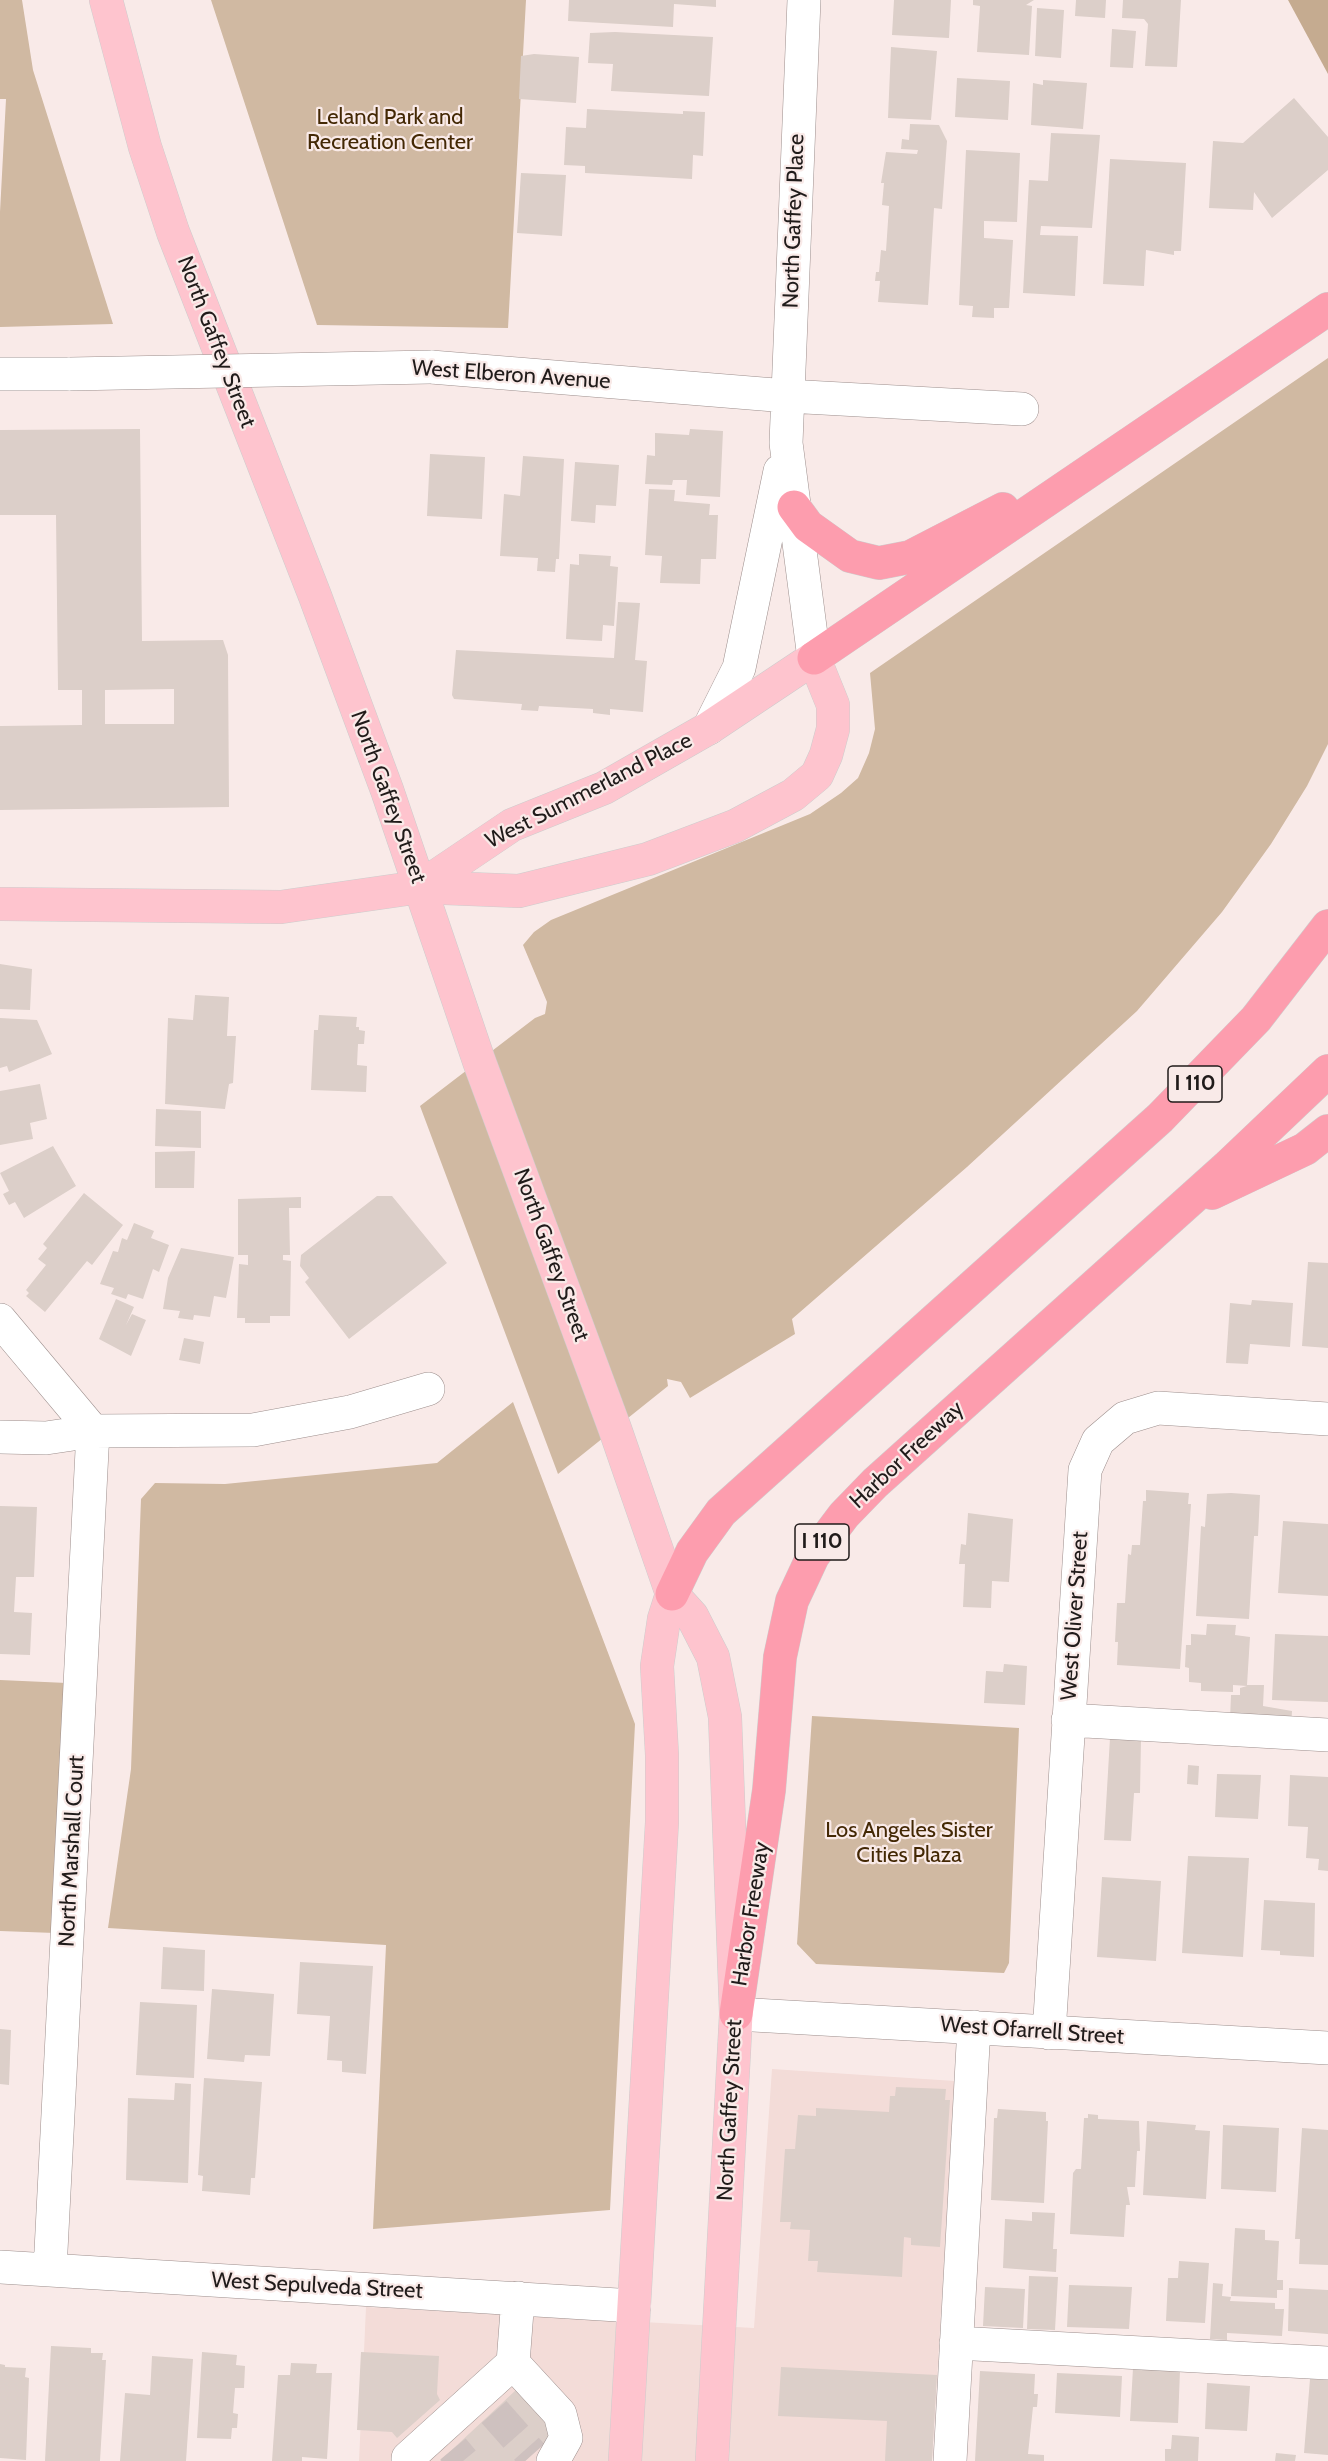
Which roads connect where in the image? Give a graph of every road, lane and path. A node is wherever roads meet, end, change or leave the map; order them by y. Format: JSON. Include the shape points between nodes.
{"nodes":[{"id":1,"x":106,"y":0,"type":"edge"},
{"id":2,"x":804,"y":0,"type":"edge"},
{"id":3,"x":1328,"y":309,"type":"edge"},
{"id":4,"x":0,"y":374,"type":"edge"},
{"id":5,"x":787,"y":396,"type":"junction"},
{"id":6,"x":1022,"y":409,"type":"dead end"},
{"id":7,"x":786,"y":442,"type":"junction"},
{"id":8,"x":1105,"y":461,"type":"junction"},
{"id":9,"x":794,"y":507,"type":"junction"},
{"id":10,"x":814,"y":658,"type":"junction"},
{"id":11,"x":709,"y":728,"type":"junction"},
{"id":12,"x":420,"y":887,"type":"junction"},
{"id":13,"x":0,"y":904,"type":"edge"},
{"id":14,"x":1328,"y":926,"type":"edge"},
{"id":15,"x":1328,"y":1071,"type":"edge"},
{"id":16,"x":1328,"y":1131,"type":"edge"},
{"id":17,"x":1175,"y":1211,"type":"junction"},
{"id":18,"x":0,"y":1320,"type":"edge"},
{"id":19,"x":428,"y":1389,"type":"dead end"},
{"id":20,"x":1328,"y":1419,"type":"edge"},
{"id":21,"x":93,"y":1431,"type":"junction"},
{"id":22,"x":0,"y":1437,"type":"edge"},
{"id":23,"x":672,"y":1593,"type":"junction"},
{"id":24,"x":1068,"y":1720,"type":"junction"},
{"id":25,"x":1328,"y":1735,"type":"edge"},
{"id":26,"x":736,"y":2014,"type":"junction"},
{"id":27,"x":974,"y":2027,"type":"junction"},
{"id":28,"x":1049,"y":2032,"type":"junction"},
{"id":29,"x":1328,"y":2048,"type":"edge"},
{"id":30,"x":0,"y":2267,"type":"edge"},
{"id":31,"x":51,"y":2270,"type":"junction"},
{"id":32,"x":518,"y":2298,"type":"junction"},
{"id":33,"x":634,"y":2306,"type":"junction"},
{"id":34,"x":956,"y":2343,"type":"junction"},
{"id":35,"x":513,"y":2363,"type":"junction"},
{"id":36,"x":1328,"y":2363,"type":"edge"},
{"id":37,"x":541,"y":2459,"type":"edge"},
{"id":38,"x":408,"y":2461,"type":"edge"},
{"id":39,"x":625,"y":2461,"type":"edge"},
{"id":40,"x":712,"y":2461,"type":"edge"},
{"id":41,"x":950,"y":2461,"type":"edge"}],
"edges":[{"from":1,"to":12,"type":"main road","name":"North Gaffey Street","via":[[169,221],[315,596]]},
{"from":2,"to":5,"type":"street","name":"North Gaffey Place"},
{"from":3,"to":8,"type":"highway"},
{"from":4,"to":5,"type":"street","name":"West Elberon Avenue","bridge":true,"via":[[431,367]]},
{"from":5,"to":6,"type":"street","name":"West Elberon Avenue"},
{"from":5,"to":7,"type":"street","name":"North Gaffey Place"},
{"from":7,"to":9,"type":"street","name":"North Gaffey Place"},
{"from":7,"to":11,"type":"street","name":"North Gaffey Place","via":[[742,659]]},
{"from":8,"to":9,"type":"highway","via":[[1031,494],[910,557],[879,563],[850,556],[808,526]]},
{"from":8,"to":10,"type":"highway"},
{"from":9,"to":10,"type":"street","name":"North Gaffey Place"},
{"from":10,"to":11,"type":"main road","name":"West Summerland Place"},
{"from":10,"to":12,"type":"main road","name":"West Summerland Place","via":[[833,705],[833,729],[817,775],[793,795],[735,826],[648,859],[519,891]]},
{"from":11,"to":12,"type":"main road","name":"West Summerland Place","via":[[604,788],[512,825]]},
{"from":12,"to":13,"type":"main road","name":"West Summerland Place","via":[[281,907]]},
{"from":12,"to":23,"type":"main road","name":"North Gaffey Street"},
{"from":14,"to":23,"type":"highway","number":"I 110","via":[[1256,1019],[1168,1110],[721,1512],[692,1552]]},
{"from":15,"to":17,"type":"highway","name":"Harbor Freeway","number":"I 110"},
{"from":16,"to":17,"type":"highway","via":[[1305,1149]]},
{"from":17,"to":26,"type":"highway","name":"Harbor Freeway","number":"I 110","via":[[875,1483],[813,1556],[792,1601],[780,1657],[769,1790]]},
{"from":18,"to":21,"type":"street"},
{"from":19,"to":21,"type":"street","via":[[350,1412],[254,1430]]},
{"from":20,"to":24,"type":"street","name":"West Oliver Street","via":[[1158,1408],[1125,1418],[1098,1441],[1085,1470]]},
{"from":21,"to":22,"type":"street","via":[[46,1438]]},
{"from":21,"to":31,"type":"street","name":"North Marshall Court"},
{"from":23,"to":26,"type":"main road","name":"North Gaffey Street","via":[[704,1635],[720,1687]]},
{"from":23,"to":33,"type":"main road","via":[[657,1666],[662,1822]]},
{"from":24,"to":25,"type":"street"},
{"from":24,"to":28,"type":"street","name":"West Oliver Street"},
{"from":26,"to":27,"type":"street","name":"West Ofarrell Street"},
{"from":26,"to":40,"type":"main road","name":"North Gaffey Street"},
{"from":27,"to":28,"type":"street","name":"West Ofarrell Street"},
{"from":27,"to":34,"type":"street"},
{"from":28,"to":29,"type":"street","name":"West Ofarrell Street"},
{"from":30,"to":31,"type":"street","name":"West Sepulveda Street"},
{"from":31,"to":32,"type":"street","name":"West Sepulveda Street"},
{"from":32,"to":33,"type":"street","name":"West Sepulveda Street"},
{"from":32,"to":35,"type":"street"},
{"from":33,"to":39,"type":"main road"},
{"from":34,"to":36,"type":"street"},
{"from":34,"to":41,"type":"street"},
{"from":35,"to":37,"type":"street","via":[[560,2414],[566,2438]]},
{"from":35,"to":38,"type":"street","via":[[486,2403],[444,2441]]}]}
